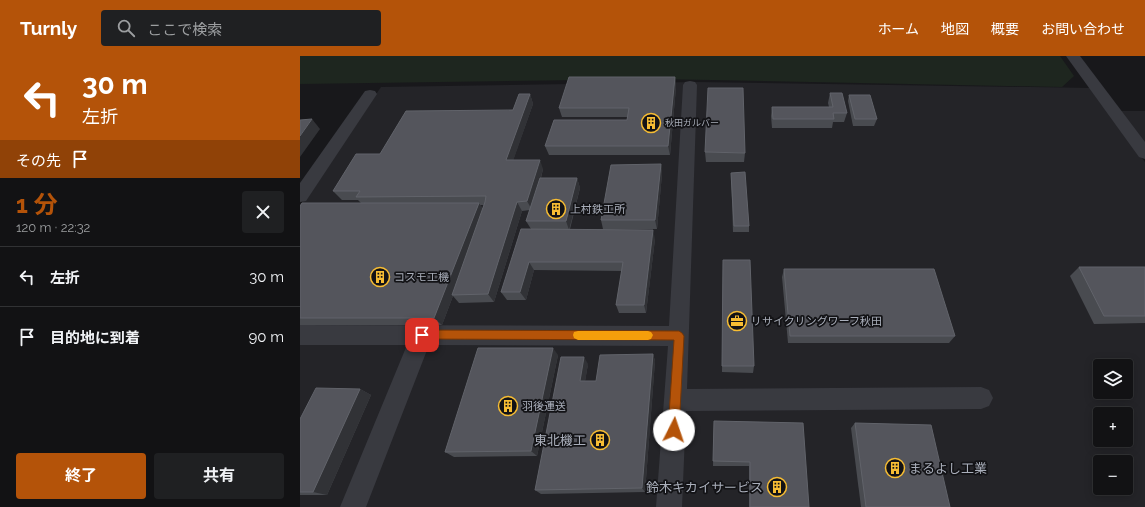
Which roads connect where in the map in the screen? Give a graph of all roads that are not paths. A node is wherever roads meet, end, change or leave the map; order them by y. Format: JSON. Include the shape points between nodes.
{"nodes":[{"id":1,"x":1073,"y":56,"type":"edge"},
{"id":2,"x":690,"y":85,"type":"dead end"},
{"id":3,"x":370,"y":94,"type":"dead end"},
{"id":4,"x":1145,"y":153,"type":"edge"},
{"id":5,"x":300,"y":196,"type":"edge"},
{"id":6,"x":300,"y":335,"type":"edge"},
{"id":7,"x":422,"y":335,"type":"junction"},
{"id":8,"x":679,"y":336,"type":"junction"},
{"id":9,"x":981,"y":398,"type":"dead end"},
{"id":10,"x":676,"y":400,"type":"junction"},
{"id":11,"x":353,"y":507,"type":"edge"},
{"id":12,"x":669,"y":507,"type":"edge"}],
"edges":[{"from":1,"to":4,"type":"street"},
{"from":2,"to":8,"type":"street"},
{"from":3,"to":5,"type":"street"},
{"from":6,"to":7,"type":"street"},
{"from":7,"to":8,"type":"street"},
{"from":7,"to":11,"type":"street"},
{"from":8,"to":10,"type":"street"},
{"from":9,"to":10,"type":"street"},
{"from":10,"to":12,"type":"street"}]}
